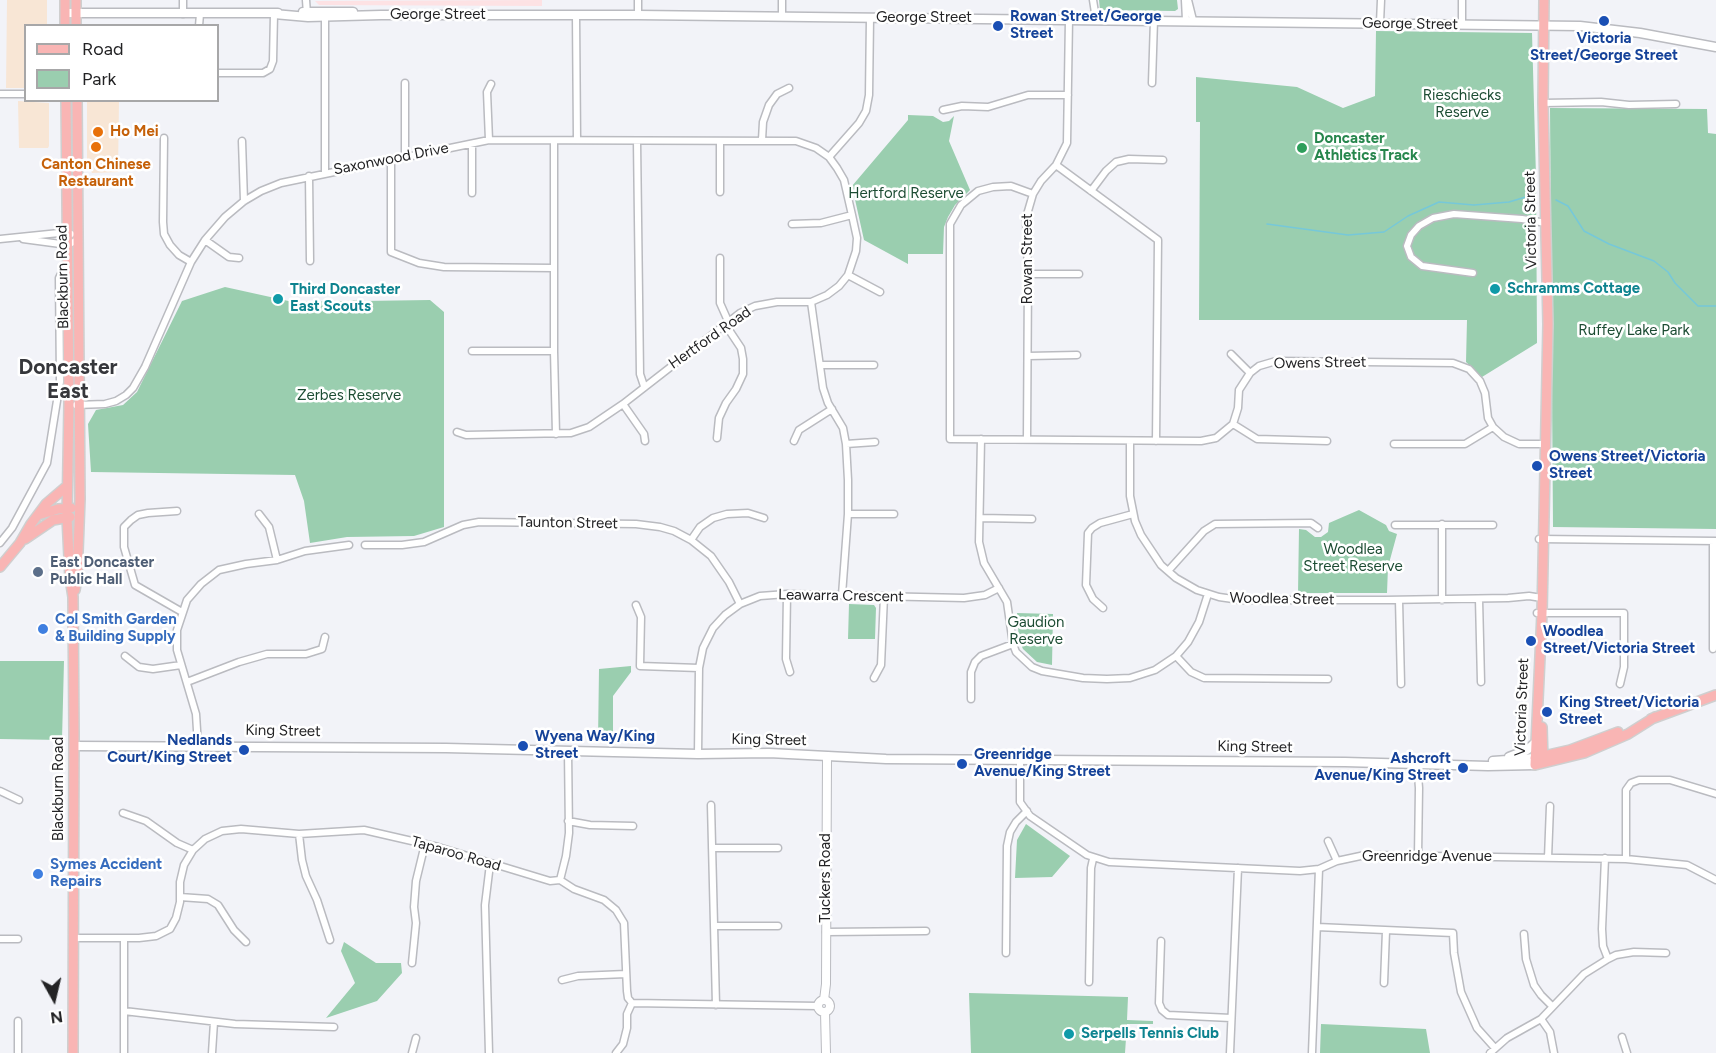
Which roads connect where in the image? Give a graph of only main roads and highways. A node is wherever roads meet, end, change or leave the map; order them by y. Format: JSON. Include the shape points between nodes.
{"nodes":[{"id":1,"x":65,"y":0,"type":"edge"},
{"id":2,"x":76,"y":0,"type":"edge"},
{"id":3,"x":1544,"y":0,"type":"edge"},
{"id":4,"x":65,"y":13,"type":"junction"},
{"id":5,"x":76,"y":13,"type":"junction"},
{"id":6,"x":65,"y":24,"type":"edge"},
{"id":7,"x":76,"y":24,"type":"edge"},
{"id":8,"x":1544,"y":26,"type":"junction"},
{"id":9,"x":1716,"y":46,"type":"edge"},
{"id":10,"x":66,"y":102,"type":"edge"},
{"id":11,"x":77,"y":102,"type":"edge"},
{"id":12,"x":71,"y":186,"type":"junction"},
{"id":13,"x":74,"y":236,"type":"junction"},
{"id":14,"x":67,"y":486,"type":"junction"},
{"id":15,"x":80,"y":508,"type":"junction"},
{"id":16,"x":67,"y":512,"type":"junction"},
{"id":17,"x":38,"y":516,"type":"junction"},
{"id":18,"x":20,"y":543,"type":"junction"},
{"id":19,"x":0,"y":567,"type":"edge"},
{"id":20,"x":73,"y":597,"type":"junction"},
{"id":21,"x":1539,"y":651,"type":"junction"},
{"id":22,"x":1716,"y":695,"type":"edge"},
{"id":23,"x":1655,"y":717,"type":"junction"},
{"id":24,"x":1542,"y":728,"type":"junction"},
{"id":25,"x":1536,"y":742,"type":"junction"},
{"id":26,"x":74,"y":746,"type":"junction"},
{"id":27,"x":1558,"y":754,"type":"junction"},
{"id":28,"x":1539,"y":761,"type":"junction"},
{"id":29,"x":1482,"y":762,"type":"junction"},
{"id":30,"x":1463,"y":765,"type":"junction"},
{"id":31,"x":73,"y":1053,"type":"edge"}],
"edges":[{"from":1,"to":4,"type":"main road"},
{"from":2,"to":5,"type":"main road"},
{"from":3,"to":8,"type":"main road","name":"Victoria Street"},
{"from":4,"to":5,"type":"main road","name":"George Street"},
{"from":4,"to":6,"type":"main road"},
{"from":5,"to":7,"type":"main road"},
{"from":5,"to":8,"type":"main road","name":"George Street","via":[[782,16]]},
{"from":8,"to":9,"type":"main road","name":"George Street","via":[[1595,26]]},
{"from":8,"to":21,"type":"main road","name":"Victoria Street","via":[[1548,324]]},
{"from":10,"to":12,"type":"main road","name":"Blackburn Road"},
{"from":11,"to":12,"type":"main road","name":"Blackburn Road"},
{"from":12,"to":13,"type":"main road","name":"Blackburn Road"},
{"from":13,"to":14,"type":"main road","name":"Blackburn Road","via":[[68,245]]},
{"from":13,"to":15,"type":"main road","name":"Blackburn Road"},
{"from":14,"to":16,"type":"main road","name":"Blackburn Road"},
{"from":14,"to":17,"type":"main road"},
{"from":15,"to":16,"type":"main road"},
{"from":15,"to":20,"type":"main road","name":"Blackburn Road"},
{"from":16,"to":17,"type":"main road"},
{"from":16,"to":18,"type":"main road"},
{"from":16,"to":20,"type":"main road","name":"Blackburn Road"},
{"from":17,"to":18,"type":"main road"},
{"from":18,"to":19,"type":"main road"},
{"from":20,"to":26,"type":"main road","name":"Blackburn Road"},
{"from":21,"to":24,"type":"main road","name":"Victoria Street"},
{"from":21,"to":25,"type":"main road","name":"Victoria Street"},
{"from":22,"to":23,"type":"main road","name":"King Street"},
{"from":23,"to":27,"type":"main road","name":"King Street"},
{"from":23,"to":28,"type":"main road","name":"King Street","via":[[1592,750]]},
{"from":24,"to":27,"type":"main road"},
{"from":24,"to":28,"type":"main road","name":"Victoria Street"},
{"from":25,"to":28,"type":"main road","name":"Victoria Street"},
{"from":25,"to":29,"type":"main road","via":[[1521,753]]},
{"from":26,"to":30,"type":"main road","name":"King Street"},
{"from":26,"to":31,"type":"main road","name":"Blackburn Road"},
{"from":27,"to":28,"type":"main road","name":"King Street"},
{"from":28,"to":29,"type":"main road","name":"King Street"},
{"from":28,"to":30,"type":"main road","name":"King Street","via":[[1508,767]]},
{"from":29,"to":30,"type":"main road","name":"King Street"}]}
